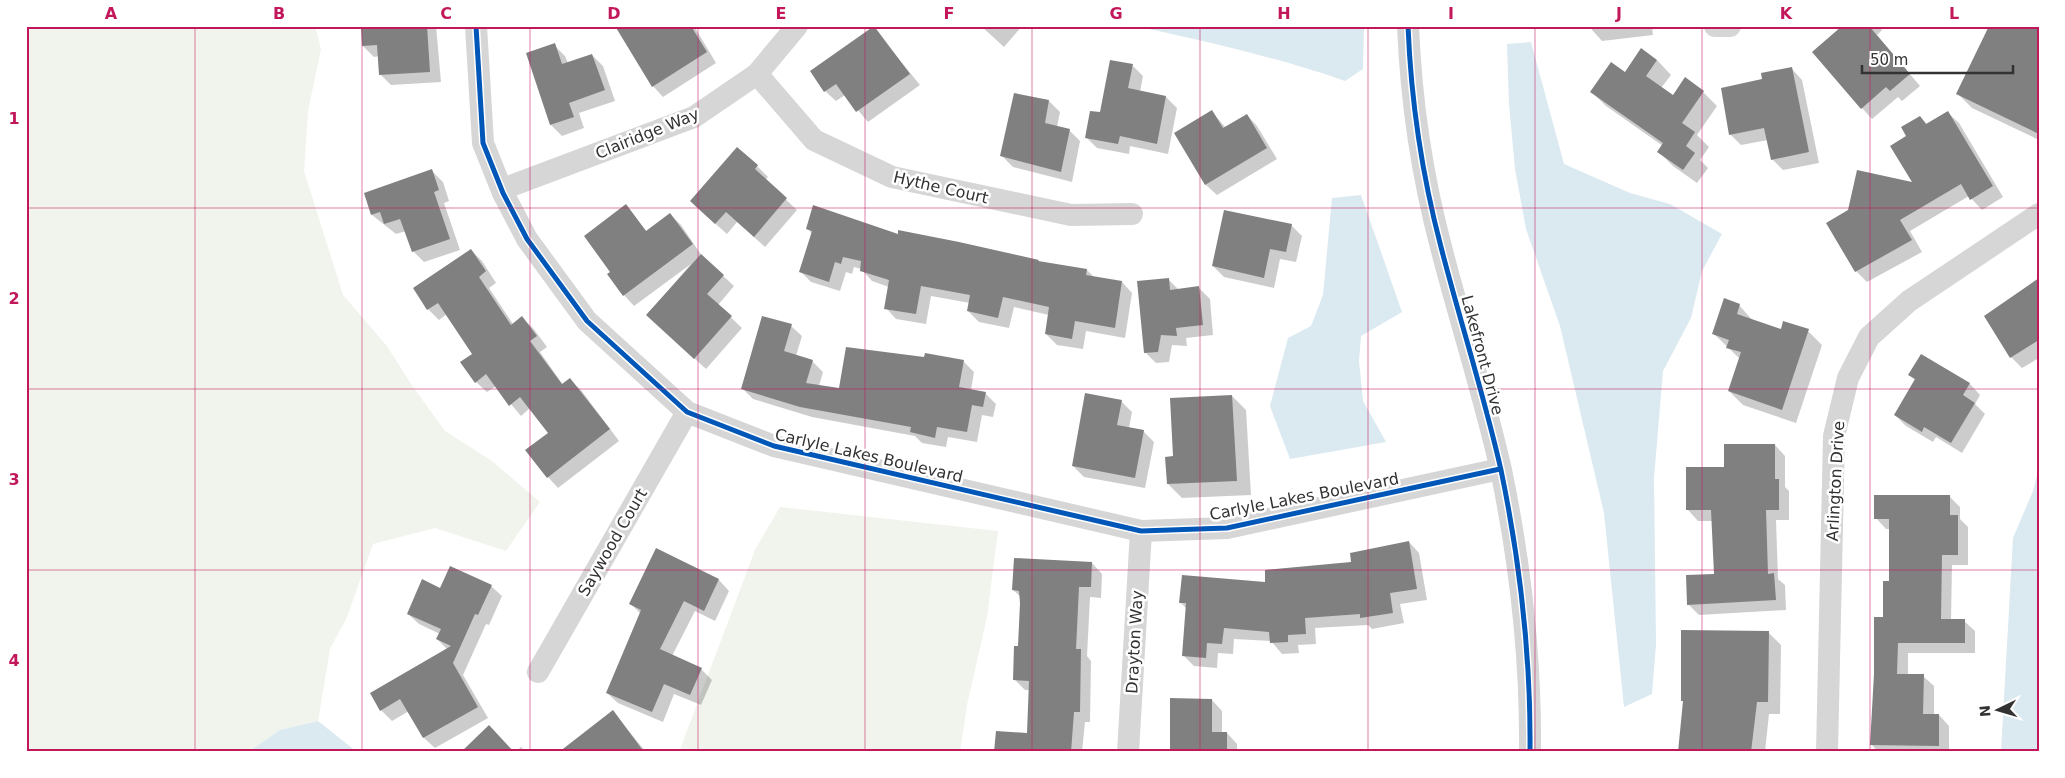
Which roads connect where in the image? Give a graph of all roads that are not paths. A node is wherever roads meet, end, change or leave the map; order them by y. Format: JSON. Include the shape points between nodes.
{"nodes":[{"id":1,"x":476,"y":26,"type":"edge"},
{"id":2,"x":797,"y":26,"type":"edge"},
{"id":3,"x":1408,"y":26,"type":"edge"},
{"id":4,"x":1716,"y":26,"type":"edge"},
{"id":5,"x":1730,"y":26,"type":"edge"},
{"id":6,"x":757,"y":74,"type":"junction"},
{"id":7,"x":503,"y":193,"type":"junction"},
{"id":8,"x":1132,"y":214,"type":"dead end"},
{"id":9,"x":2039,"y":214,"type":"edge"},
{"id":10,"x":687,"y":412,"type":"junction"},
{"id":11,"x":1500,"y":469,"type":"junction"},
{"id":12,"x":1141,"y":532,"type":"junction"},
{"id":13,"x":538,"y":672,"type":"dead end"},
{"id":14,"x":1128,"y":752,"type":"edge"},
{"id":15,"x":1530,"y":752,"type":"edge"},
{"id":16,"x":1827,"y":752,"type":"edge"}],
"edges":[{"from":1,"to":7,"type":"street","name":"Carlyle Lakes Boulevard","via":[[483,143]]},
{"from":2,"to":6,"type":"street","name":"Clairidge Way"},
{"from":3,"to":11,"type":"street","name":"Lakefront Drive","via":[[1413,94],[1427,189]]},
{"from":4,"to":5,"type":"street"},
{"from":6,"to":7,"type":"street","name":"Clairidge Way","via":[[694,117],[508,187]]},
{"from":6,"to":8,"type":"street","name":"Hythe Court","via":[[814,140],[892,177],[1071,215]]},
{"from":7,"to":10,"type":"street","name":"Carlyle Lakes Boulevard","via":[[527,239],[588,322]]},
{"from":9,"to":16,"type":"street","name":"Arlington Drive","via":[[1909,301],[1868,337],[1848,378],[1834,436]]},
{"from":10,"to":12,"type":"street","name":"Carlyle Lakes Boulevard","via":[[774,446]]},
{"from":10,"to":13,"type":"street","name":"Saywood Court"},
{"from":11,"to":12,"type":"street","name":"Carlyle Lakes Boulevard","via":[[1227,528]]},
{"from":11,"to":15,"type":"street","name":"Lakefront Drive","via":[[1514,542],[1525,631]]},
{"from":12,"to":14,"type":"street","name":"Drayton Way"}]}
